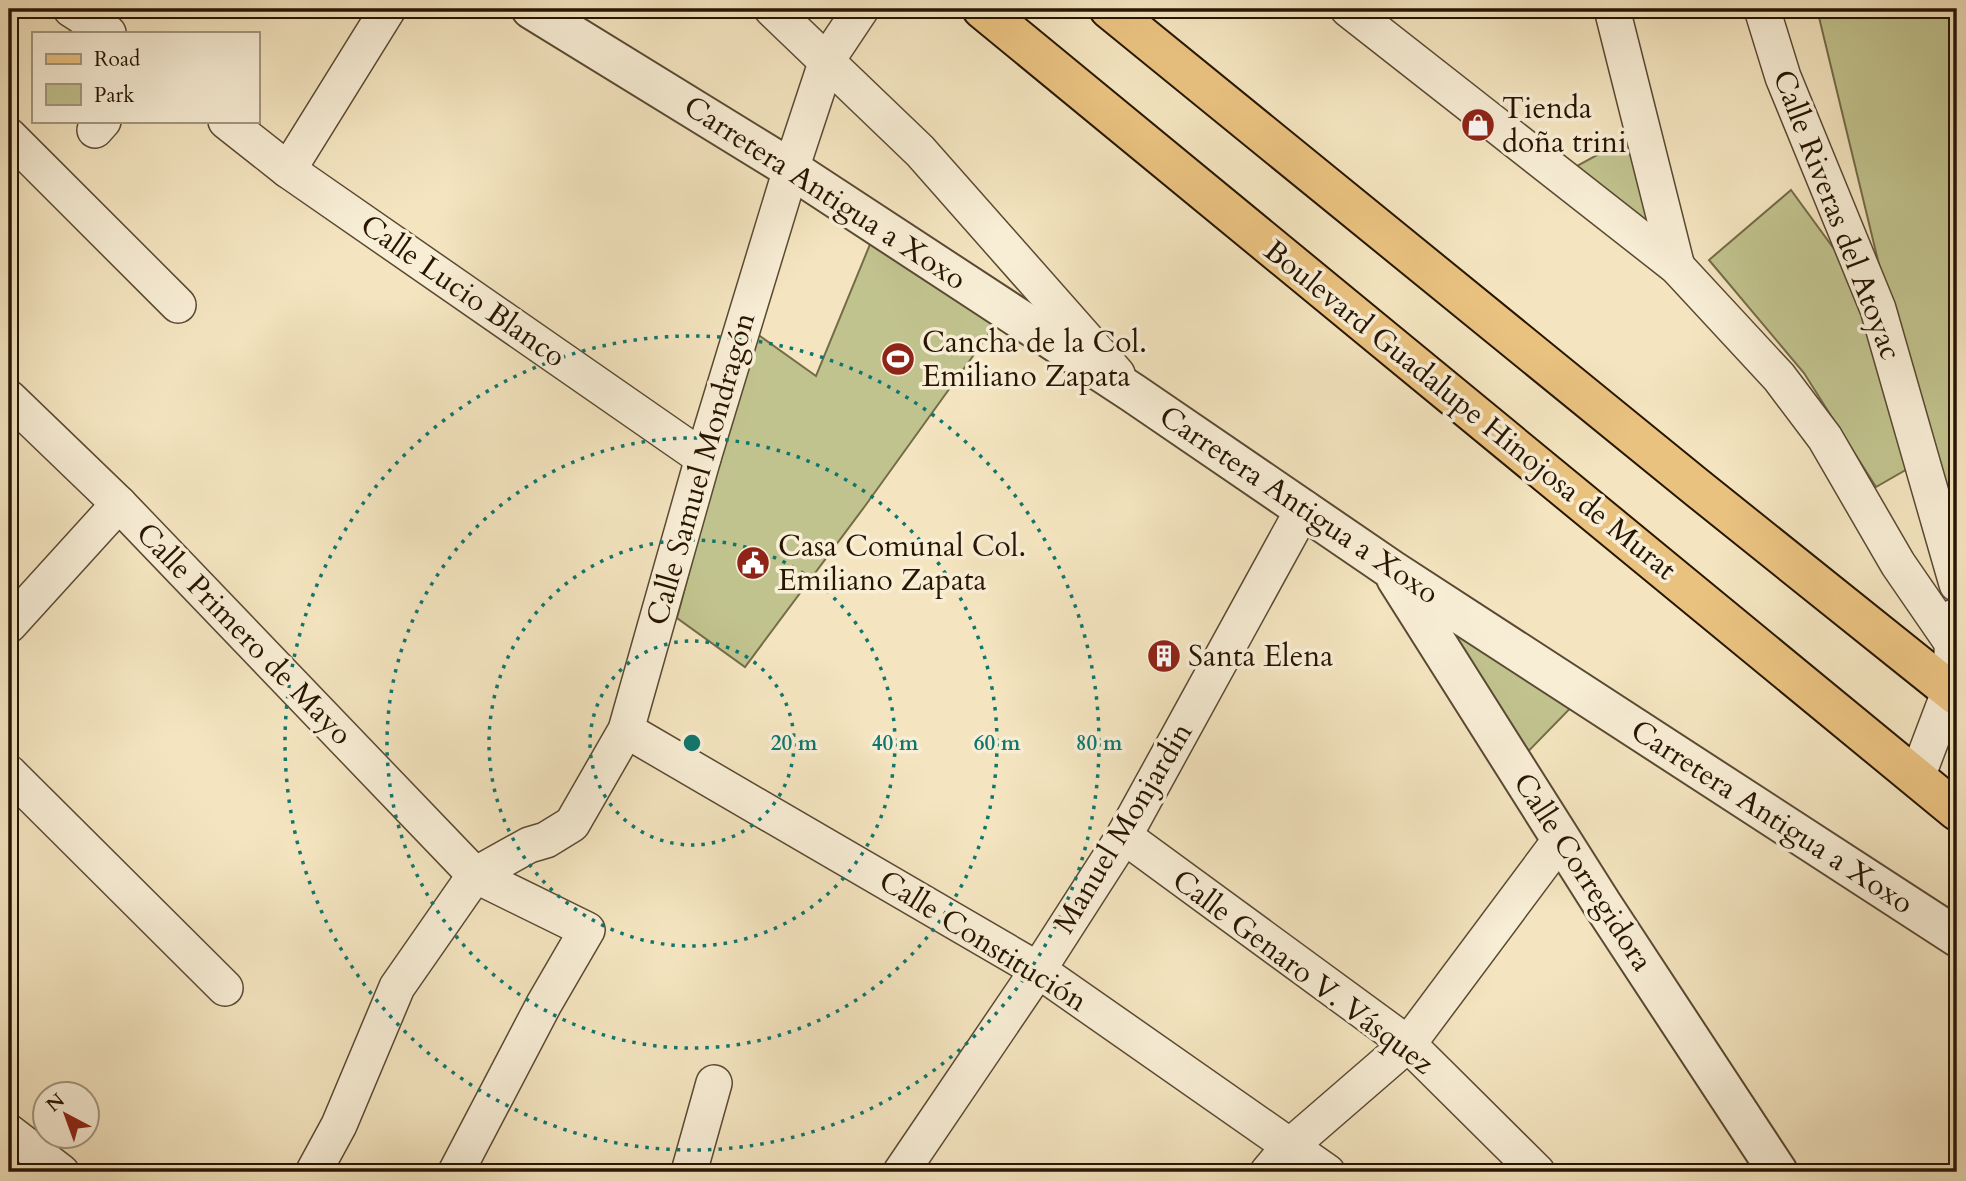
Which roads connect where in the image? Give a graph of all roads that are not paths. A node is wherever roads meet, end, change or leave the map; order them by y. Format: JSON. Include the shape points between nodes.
{"nodes":[{"id":1,"x":71,"y":9,"type":"edge"},
{"id":2,"x":388,"y":9,"type":"edge"},
{"id":3,"x":531,"y":9,"type":"edge"},
{"id":4,"x":772,"y":9,"type":"edge"},
{"id":5,"x":861,"y":9,"type":"edge"},
{"id":6,"x":982,"y":9,"type":"edge"},
{"id":7,"x":1109,"y":9,"type":"edge"},
{"id":8,"x":1349,"y":9,"type":"edge"},
{"id":9,"x":1612,"y":9,"type":"edge"},
{"id":10,"x":1762,"y":9,"type":"edge"},
{"id":11,"x":106,"y":32,"type":"edge"},
{"id":12,"x":827,"y":60,"type":"junction"},
{"id":13,"x":227,"y":122,"type":"edge"},
{"id":14,"x":9,"y":136,"type":"edge"},
{"id":15,"x":791,"y":169,"type":"junction"},
{"id":16,"x":288,"y":170,"type":"junction"},
{"id":17,"x":1677,"y":267,"type":"junction"},
{"id":18,"x":178,"y":305,"type":"dead end"},
{"id":19,"x":1133,"y":393,"type":"junction"},
{"id":20,"x":9,"y":398,"type":"edge"},
{"id":21,"x":703,"y":458,"type":"junction"},
{"id":22,"x":119,"y":504,"type":"junction"},
{"id":23,"x":1304,"y":508,"type":"junction"},
{"id":24,"x":1392,"y":570,"type":"junction"},
{"id":25,"x":1957,"y":585,"type":"edge"},
{"id":26,"x":9,"y":625,"type":"edge"},
{"id":27,"x":1951,"y":641,"type":"junction"},
{"id":28,"x":1954,"y":693,"type":"edge"},
{"id":29,"x":626,"y":730,"type":"junction"},
{"id":30,"x":9,"y":773,"type":"edge"},
{"id":31,"x":1917,"y":778,"type":"junction"},
{"id":32,"x":1957,"y":811,"type":"edge"},
{"id":33,"x":1124,"y":836,"type":"junction"},
{"id":34,"x":1561,"y":839,"type":"junction"},
{"id":35,"x":475,"y":875,"type":"junction"},
{"id":36,"x":1957,"y":937,"type":"edge"},
{"id":37,"x":1038,"y":970,"type":"junction"},
{"id":38,"x":225,"y":988,"type":"dead end"},
{"id":39,"x":1408,"y":1044,"type":"junction"},
{"id":40,"x":714,"y":1083,"type":"dead end"},
{"id":41,"x":9,"y":1132,"type":"edge"},
{"id":42,"x":1279,"y":1160,"type":"edge"},
{"id":43,"x":314,"y":1171,"type":"edge"},
{"id":44,"x":61,"y":1172,"type":"edge"},
{"id":45,"x":456,"y":1172,"type":"edge"},
{"id":46,"x":689,"y":1172,"type":"edge"},
{"id":47,"x":901,"y":1172,"type":"edge"},
{"id":48,"x":1327,"y":1172,"type":"edge"},
{"id":49,"x":1537,"y":1172,"type":"edge"},
{"id":50,"x":1778,"y":1172,"type":"edge"}],
"edges":[{"from":1,"to":11,"type":"street"},
{"from":2,"to":16,"type":"street"},
{"from":3,"to":15,"type":"street","name":"Carretera Antigua a Xoxo"},
{"from":4,"to":12,"type":"street"},
{"from":5,"to":12,"type":"street","name":"Calle Samuel Mondragón"},
{"from":6,"to":31,"type":"main road","name":"Boulevard Guadalupe Hinojosa de Murat"},
{"from":7,"to":28,"type":"main road"},
{"from":8,"to":17,"type":"street"},
{"from":9,"to":17,"type":"street"},
{"from":10,"to":25,"type":"street","name":"Calle Riveras del Atoyac","via":[[1783,77],[1878,309]]},
{"from":12,"to":15,"type":"street","name":"Calle Samuel Mondragón"},
{"from":12,"to":19,"type":"street","via":[[920,151]]},
{"from":13,"to":16,"type":"street","name":"Calle Lucio Blanco"},
{"from":14,"to":18,"type":"street"},
{"from":15,"to":19,"type":"street","name":"Carretera Antigua a Xoxo"},
{"from":15,"to":21,"type":"street","name":"Calle Samuel Mondragón"},
{"from":16,"to":21,"type":"street","name":"Calle Lucio Blanco"},
{"from":17,"to":27,"type":"street","via":[[1779,377],[1825,438],[1898,564]]},
{"from":19,"to":23,"type":"street","name":"Carretera Antigua a Xoxo"},
{"from":20,"to":22,"type":"street","name":"Calle Primero de Mayo"},
{"from":21,"to":29,"type":"street","name":"Calle Samuel Mondragón"},
{"from":22,"to":26,"type":"street"},
{"from":22,"to":35,"type":"street","name":"Calle Primero de Mayo"},
{"from":23,"to":24,"type":"street","name":"Carretera Antigua a Xoxo"},
{"from":23,"to":33,"type":"street","name":"Manuel Monjardin"},
{"from":24,"to":34,"type":"street","name":"Calle Corregidora"},
{"from":24,"to":36,"type":"street","name":"Carretera Antigua a Xoxo"},
{"from":25,"to":27,"type":"street","name":"Calle Riveras del Atoyac"},
{"from":27,"to":28,"type":"street","name":"Calle Riveras del Atoyac"},
{"from":28,"to":31,"type":"street","name":"Calle Riveras del Atoyac"},
{"from":29,"to":35,"type":"street","name":"Calle Samuel Mondragón","via":[[572,824]]},
{"from":29,"to":37,"type":"street","name":"Calle Constitución"},
{"from":30,"to":38,"type":"street"},
{"from":31,"to":32,"type":"main road","name":"Boulevard Guadalupe Hinojosa de Murat"},
{"from":33,"to":37,"type":"street","name":"Manuel Monjardin"},
{"from":33,"to":39,"type":"street","name":"Calle Genaro V. Vásquez"},
{"from":34,"to":39,"type":"street"},
{"from":34,"to":50,"type":"street","name":"Calle Corregidora"},
{"from":35,"to":43,"type":"street","via":[[397,987],[339,1125]]},
{"from":35,"to":45,"type":"street","via":[[587,930]]},
{"from":37,"to":42,"type":"street","name":"Calle Constitución"},
{"from":37,"to":47,"type":"street","name":"Manuel Monjardin"},
{"from":39,"to":42,"type":"street"},
{"from":39,"to":49,"type":"street","name":"Calle Genaro V. Vásquez"},
{"from":40,"to":46,"type":"street"},
{"from":41,"to":44,"type":"street"},
{"from":42,"to":48,"type":"street","name":"Calle Constitución"}]}
